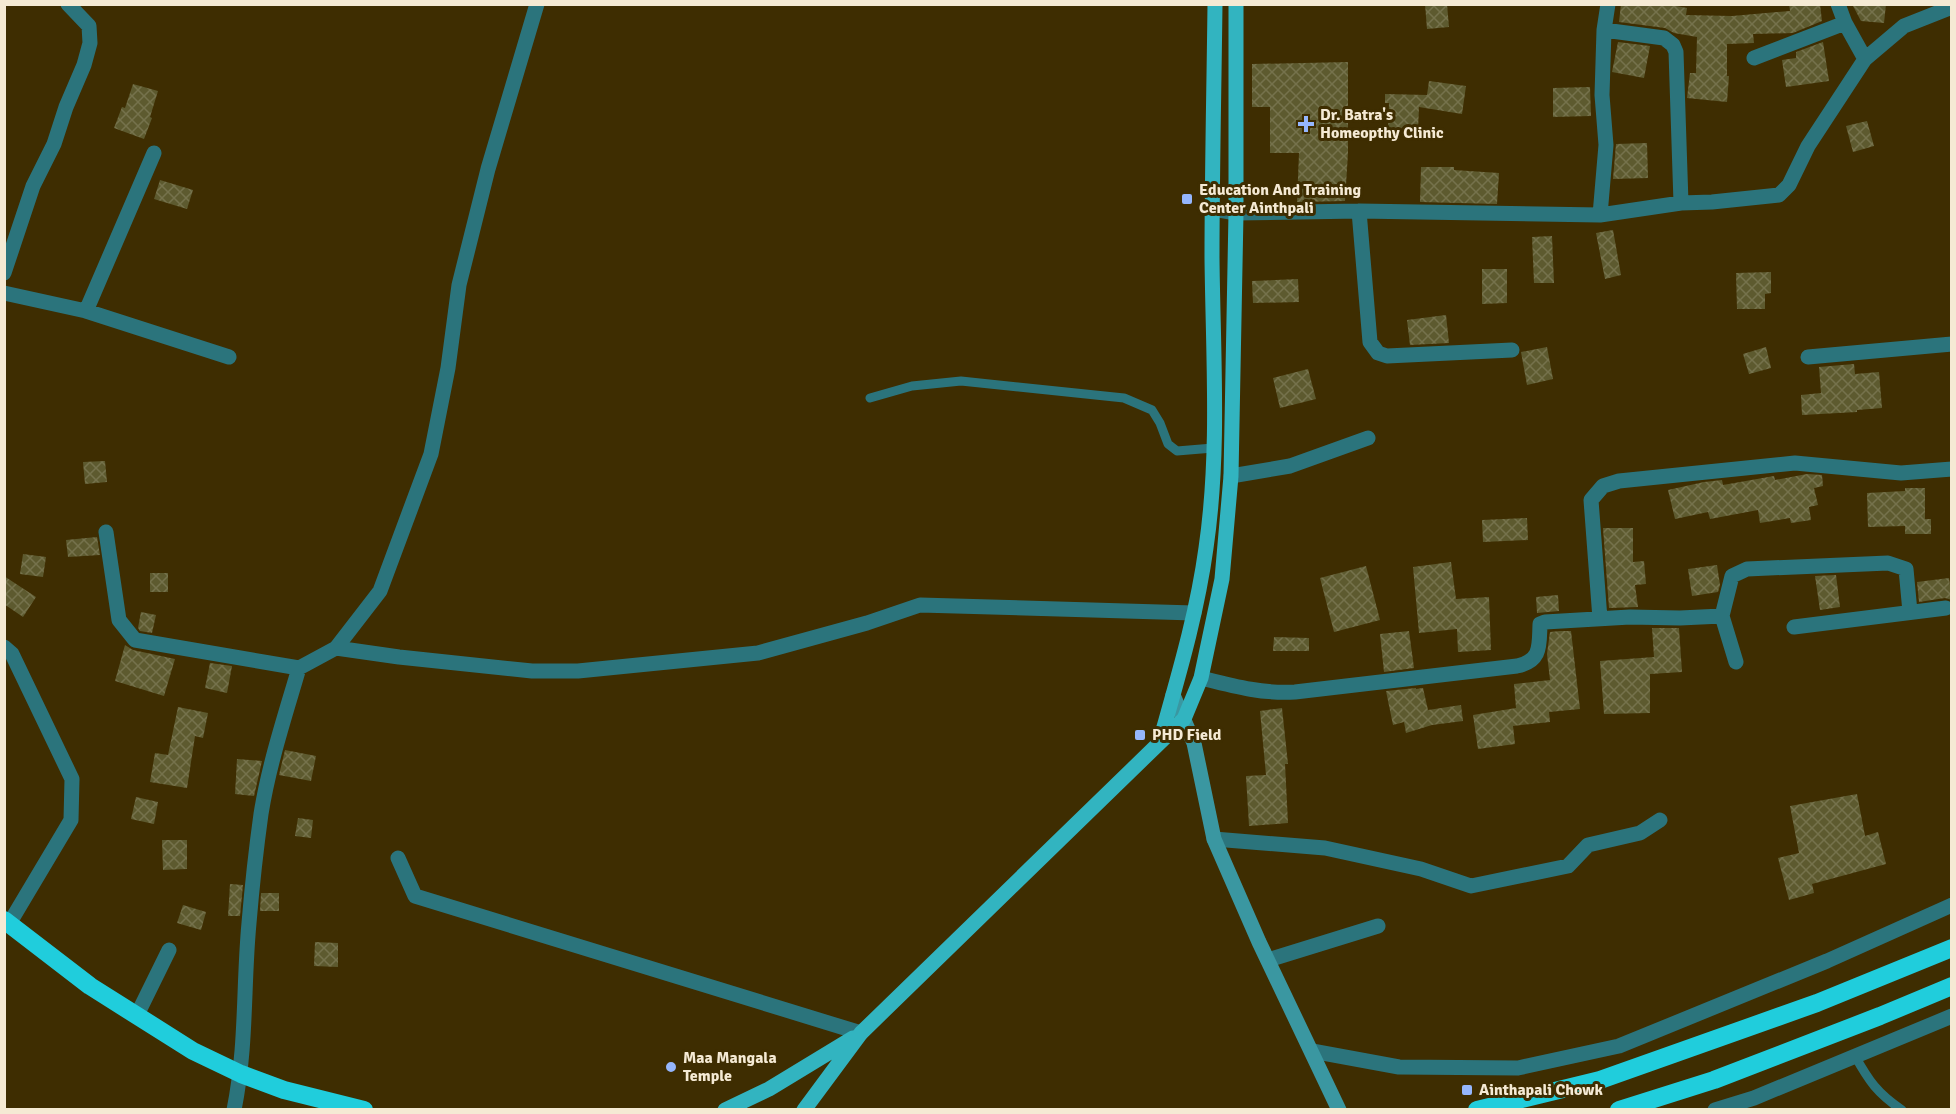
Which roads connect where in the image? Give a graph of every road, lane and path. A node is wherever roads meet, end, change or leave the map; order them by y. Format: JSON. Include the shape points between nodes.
{"nodes":[{"id":1,"x":68,"y":4,"type":"edge"},
{"id":2,"x":537,"y":4,"type":"edge"},
{"id":3,"x":1215,"y":4,"type":"edge"},
{"id":4,"x":1236,"y":4,"type":"edge"},
{"id":5,"x":1608,"y":4,"type":"edge"},
{"id":6,"x":1838,"y":4,"type":"edge"},
{"id":7,"x":1952,"y":7,"type":"edge"},
{"id":8,"x":1845,"y":23,"type":"junction"},
{"id":9,"x":1604,"y":30,"type":"junction"},
{"id":10,"x":1754,"y":58,"type":"dead end"},
{"id":11,"x":1865,"y":59,"type":"junction"},
{"id":12,"x":154,"y":153,"type":"dead end"},
{"id":13,"x":1681,"y":203,"type":"junction"},
{"id":14,"x":1213,"y":209,"type":"junction"},
{"id":15,"x":1359,"y":211,"type":"junction"},
{"id":16,"x":1236,"y":213,"type":"junction"},
{"id":17,"x":1600,"y":215,"type":"junction"},
{"id":18,"x":4,"y":273,"type":"edge"},
{"id":19,"x":4,"y":293,"type":"edge"},
{"id":20,"x":86,"y":311,"type":"junction"},
{"id":21,"x":1952,"y":344,"type":"edge"},
{"id":22,"x":1512,"y":350,"type":"dead end"},
{"id":23,"x":229,"y":357,"type":"dead end"},
{"id":24,"x":1808,"y":357,"type":"dead end"},
{"id":25,"x":870,"y":398,"type":"dead end"},
{"id":26,"x":1368,"y":438,"type":"dead end"},
{"id":27,"x":1214,"y":448,"type":"junction"},
{"id":28,"x":1952,"y":469,"type":"edge"},
{"id":29,"x":1230,"y":476,"type":"junction"},
{"id":30,"x":106,"y":532,"type":"dead end"},
{"id":31,"x":1946,"y":608,"type":"dead end"},
{"id":32,"x":1910,"y":612,"type":"junction"},
{"id":33,"x":1194,"y":613,"type":"junction"},
{"id":34,"x":1722,"y":616,"type":"junction"},
{"id":35,"x":1600,"y":619,"type":"junction"},
{"id":36,"x":1794,"y":627,"type":"dead end"},
{"id":37,"x":336,"y":648,"type":"junction"},
{"id":38,"x":7,"y":654,"type":"edge"},
{"id":39,"x":1736,"y":662,"type":"dead end"},
{"id":40,"x":299,"y":668,"type":"junction"},
{"id":41,"x":1201,"y":678,"type":"junction"},
{"id":42,"x":1173,"y":695,"type":"junction"},
{"id":43,"x":1184,"y":719,"type":"junction"},
{"id":44,"x":1160,"y":741,"type":"junction"},
{"id":45,"x":1660,"y":820,"type":"dead end"},
{"id":46,"x":1215,"y":839,"type":"junction"},
{"id":47,"x":398,"y":858,"type":"dead end"},
{"id":48,"x":1952,"y":905,"type":"edge"},
{"id":49,"x":7,"y":922,"type":"edge"},
{"id":50,"x":1378,"y":926,"type":"dead end"},
{"id":51,"x":1952,"y":948,"type":"edge"},
{"id":52,"x":169,"y":950,"type":"dead end"},
{"id":53,"x":1268,"y":960,"type":"junction"},
{"id":54,"x":1952,"y":986,"type":"edge"},
{"id":55,"x":137,"y":1016,"type":"junction"},
{"id":56,"x":1952,"y":1016,"type":"edge"},
{"id":57,"x":861,"y":1032,"type":"junction"},
{"id":58,"x":1312,"y":1050,"type":"junction"},
{"id":59,"x":1855,"y":1056,"type":"junction"},
{"id":60,"x":241,"y":1074,"type":"junction"},
{"id":61,"x":1756,"y":1104,"type":"edge"},
{"id":62,"x":234,"y":1110,"type":"edge"},
{"id":63,"x":364,"y":1110,"type":"edge"},
{"id":64,"x":725,"y":1110,"type":"edge"},
{"id":65,"x":804,"y":1110,"type":"edge"},
{"id":66,"x":1338,"y":1110,"type":"edge"},
{"id":67,"x":1477,"y":1110,"type":"edge"},
{"id":68,"x":1619,"y":1110,"type":"edge"},
{"id":69,"x":1716,"y":1110,"type":"edge"},
{"id":70,"x":1902,"y":1110,"type":"edge"}],
"edges":[{"from":1,"to":18,"type":"street","via":[[89,26],[90,43],[54,144],[33,186]]},
{"from":2,"to":37,"type":"street","via":[[488,169],[459,285],[431,454],[380,591]]},
{"from":3,"to":14,"type":"main road"},
{"from":4,"to":16,"type":"main road"},
{"from":5,"to":9,"type":"street"},
{"from":6,"to":8,"type":"street"},
{"from":7,"to":11,"type":"street","via":[[1904,27]]},
{"from":8,"to":10,"type":"street"},
{"from":8,"to":11,"type":"street"},
{"from":9,"to":13,"type":"street","via":[[1664,38],[1676,51]]},
{"from":9,"to":17,"type":"street","via":[[1602,95],[1606,145]]},
{"from":11,"to":13,"type":"street","via":[[1808,146],[1789,186],[1779,195]]},
{"from":12,"to":20,"type":"street"},
{"from":13,"to":17,"type":"street"},
{"from":14,"to":16,"type":"street"},
{"from":14,"to":27,"type":"main road"},
{"from":15,"to":16,"type":"street"},
{"from":15,"to":17,"type":"street"},
{"from":15,"to":22,"type":"street","via":[[1370,342],[1378,353],[1387,356]]},
{"from":16,"to":29,"type":"main road"},
{"from":19,"to":20,"type":"street"},
{"from":20,"to":23,"type":"street"},
{"from":21,"to":24,"type":"street"},
{"from":25,"to":27,"type":"lane","via":[[912,386],[961,381],[1124,398],[1152,410],[1168,444],[1177,451]]},
{"from":26,"to":29,"type":"street","via":[[1290,466]]},
{"from":27,"to":33,"type":"main road","via":[[1206,548]]},
{"from":28,"to":35,"type":"street","via":[[1901,473],[1795,463],[1619,481],[1604,486],[1591,500]]},
{"from":29,"to":41,"type":"main road","via":[[1222,579]]},
{"from":30,"to":40,"type":"street","via":[[119,620],[135,640]]},
{"from":31,"to":32,"type":"street"},
{"from":32,"to":34,"type":"street","via":[[1906,569],[1888,562],[1747,569],[1732,576]]},
{"from":32,"to":36,"type":"street"},
{"from":33,"to":37,"type":"street","via":[[920,605],[758,653],[578,671],[532,671]]},
{"from":33,"to":42,"type":"main road"},
{"from":34,"to":35,"type":"street"},
{"from":34,"to":39,"type":"street"},
{"from":35,"to":41,"type":"street","via":[[1540,624],[1538,652],[1527,664],[1517,666],[1275,693]]},
{"from":37,"to":40,"type":"street"},
{"from":38,"to":49,"type":"street","via":[[72,778],[71,820]]},
{"from":40,"to":60,"type":"street","via":[[261,813],[249,924]]},
{"from":41,"to":43,"type":"main road"},
{"from":42,"to":43,"type":"main road"},
{"from":42,"to":44,"type":"main road"},
{"from":43,"to":44,"type":"main road"},
{"from":43,"to":46,"type":"main road","via":[[1194,743]]},
{"from":44,"to":57,"type":"main road"},
{"from":45,"to":46,"type":"street","via":[[1640,833],[1588,845],[1568,866],[1471,886],[1421,869],[1325,848]]},
{"from":46,"to":53,"type":"main road"},
{"from":47,"to":57,"type":"street","via":[[415,896]]},
{"from":48,"to":58,"type":"street","via":[[1619,1047],[1518,1068],[1399,1067]]},
{"from":49,"to":55,"type":"highway","via":[[90,986]]},
{"from":50,"to":53,"type":"street"},
{"from":51,"to":67,"type":"highway","via":[[1817,1003],[1600,1080]]},
{"from":52,"to":55,"type":"street"},
{"from":53,"to":58,"type":"main road"},
{"from":54,"to":68,"type":"highway","via":[[1714,1080]]},
{"from":55,"to":60,"type":"highway","via":[[193,1051]]},
{"from":56,"to":59,"type":"street"},
{"from":57,"to":64,"type":"main road","via":[[769,1089]]},
{"from":57,"to":65,"type":"main road"},
{"from":58,"to":66,"type":"main road"},
{"from":59,"to":61,"type":"street"},
{"from":59,"to":70,"type":"lane","via":[[1871,1084]]},
{"from":60,"to":62,"type":"street"},
{"from":60,"to":63,"type":"highway","via":[[284,1090]]},
{"from":61,"to":69,"type":"street"}]}
